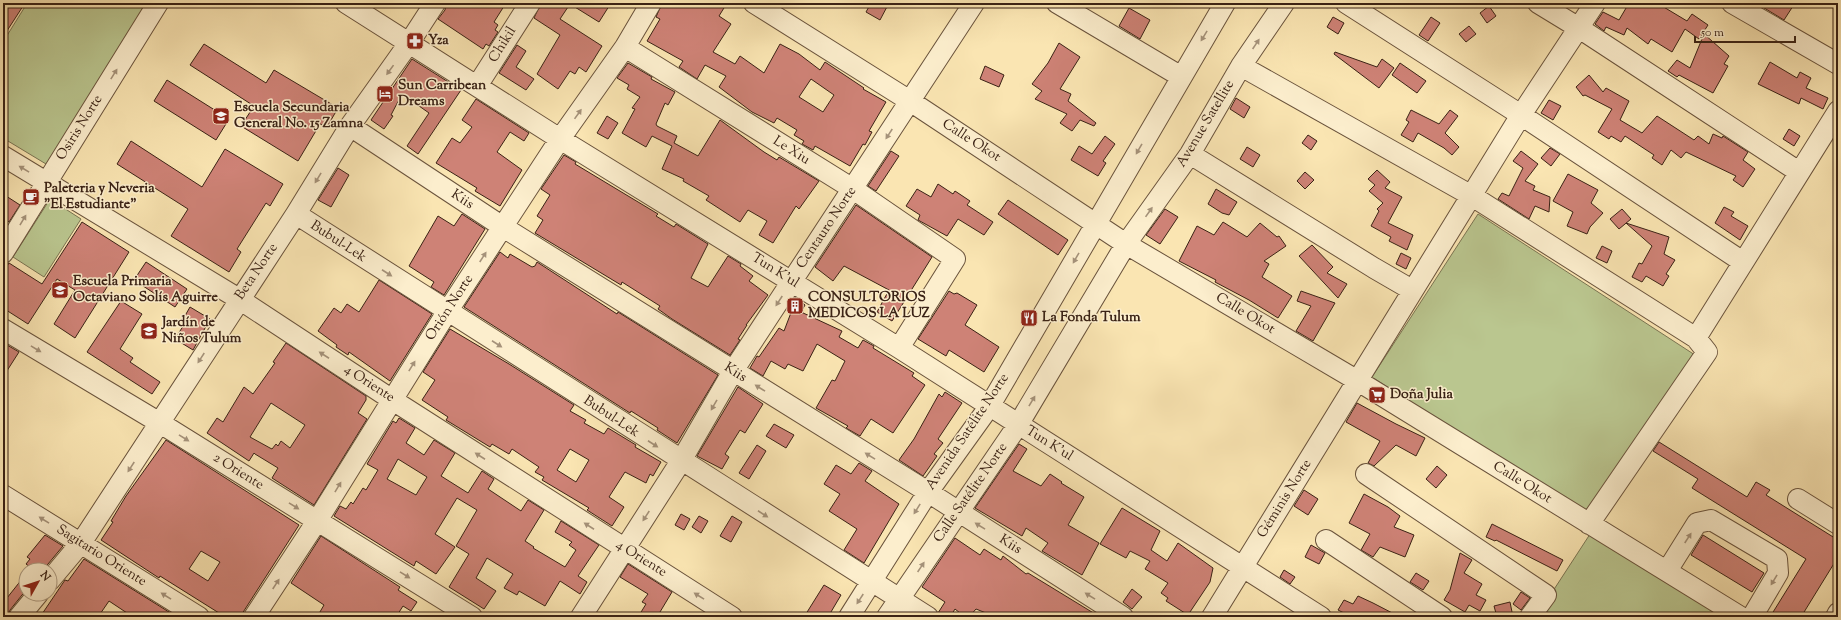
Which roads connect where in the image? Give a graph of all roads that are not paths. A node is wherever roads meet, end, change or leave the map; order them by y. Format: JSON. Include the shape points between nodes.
{"nodes":[{"id":1,"x":158,"y":3,"type":"edge"},
{"id":2,"x":346,"y":3,"type":"edge"},
{"id":3,"x":435,"y":3,"type":"edge"},
{"id":4,"x":530,"y":3,"type":"edge"},
{"id":5,"x":651,"y":3,"type":"edge"},
{"id":6,"x":754,"y":3,"type":"edge"},
{"id":7,"x":974,"y":3,"type":"edge"},
{"id":8,"x":1057,"y":3,"type":"edge"},
{"id":9,"x":1225,"y":3,"type":"edge"},
{"id":10,"x":1284,"y":3,"type":"edge"},
{"id":11,"x":1346,"y":3,"type":"edge"},
{"id":12,"x":1538,"y":3,"type":"edge"},
{"id":13,"x":1595,"y":3,"type":"edge"},
{"id":14,"x":1732,"y":3,"type":"edge"},
{"id":15,"x":1579,"y":28,"type":"junction"},
{"id":16,"x":409,"y":43,"type":"junction"},
{"id":17,"x":625,"y":48,"type":"junction"},
{"id":18,"x":1838,"y":64,"type":"edge"},
{"id":19,"x":1241,"y":66,"type":"junction"},
{"id":20,"x":1180,"y":76,"type":"junction"},
{"id":21,"x":477,"y":86,"type":"junction"},
{"id":22,"x":910,"y":101,"type":"junction"},
{"id":23,"x":1838,"y":110,"type":"edge"},
{"id":24,"x":1521,"y":115,"type":"junction"},
{"id":25,"x":350,"y":126,"type":"junction"},
{"id":26,"x":560,"y":138,"type":"junction"},
{"id":27,"x":1190,"y":154,"type":"junction"},
{"id":28,"x":3,"y":156,"type":"edge"},
{"id":29,"x":1799,"y":172,"type":"junction"},
{"id":30,"x":46,"y":182,"type":"junction"},
{"id":31,"x":853,"y":190,"type":"junction"},
{"id":32,"x":1472,"y":196,"type":"junction"},
{"id":33,"x":296,"y":214,"type":"junction"},
{"id":34,"x":1096,"y":224,"type":"junction"},
{"id":35,"x":503,"y":227,"type":"junction"},
{"id":36,"x":1126,"y":244,"type":"junction"},
{"id":37,"x":3,"y":253,"type":"edge"},
{"id":38,"x":1743,"y":262,"type":"junction"},
{"id":39,"x":791,"y":281,"type":"junction"},
{"id":40,"x":1412,"y":290,"type":"junction"},
{"id":41,"x":239,"y":299,"type":"junction"},
{"id":42,"x":447,"y":312,"type":"junction"},
{"id":43,"x":3,"y":329,"type":"edge"},
{"id":44,"x":1696,"y":338,"type":"junction"},
{"id":45,"x":899,"y":348,"type":"junction"},
{"id":46,"x":733,"y":371,"type":"junction"},
{"id":47,"x":1358,"y":381,"type":"junction"},
{"id":48,"x":392,"y":399,"type":"junction"},
{"id":49,"x":989,"y":407,"type":"junction"},
{"id":50,"x":160,"y":423,"type":"junction"},
{"id":51,"x":1018,"y":425,"type":"junction"},
{"id":52,"x":681,"y":461,"type":"junction"},
{"id":53,"x":1366,"y":474,"type":"dead end"},
{"id":54,"x":928,"y":492,"type":"junction"},
{"id":55,"x":3,"y":495,"type":"edge"},
{"id":56,"x":1798,"y":499,"type":"dead end"},
{"id":57,"x":958,"y":512,"type":"junction"},
{"id":58,"x":317,"y":521,"type":"junction"},
{"id":59,"x":1588,"y":524,"type":"junction"},
{"id":60,"x":1838,"y":524,"type":"edge"},
{"id":61,"x":1326,"y":540,"type":"dead end"},
{"id":62,"x":81,"y":543,"type":"junction"},
{"id":63,"x":624,"y":549,"type":"junction"},
{"id":64,"x":1243,"y":567,"type":"junction"},
{"id":65,"x":58,"y":570,"type":"edge"},
{"id":66,"x":1667,"y":571,"type":"junction"},
{"id":67,"x":872,"y":582,"type":"junction"},
{"id":68,"x":899,"y":600,"type":"junction"},
{"id":69,"x":31,"y":602,"type":"edge"},
{"id":70,"x":1838,"y":613,"type":"edge"},
{"id":71,"x":19,"y":617,"type":"edge"},
{"id":72,"x":199,"y":617,"type":"edge"},
{"id":73,"x":254,"y":617,"type":"edge"},
{"id":74,"x":472,"y":617,"type":"edge"},
{"id":75,"x":580,"y":617,"type":"edge"},
{"id":76,"x":732,"y":617,"type":"edge"},
{"id":77,"x":848,"y":617,"type":"edge"},
{"id":78,"x":887,"y":617,"type":"edge"},
{"id":79,"x":928,"y":617,"type":"edge"},
{"id":80,"x":1123,"y":617,"type":"edge"},
{"id":81,"x":1212,"y":617,"type":"edge"},
{"id":82,"x":1321,"y":617,"type":"edge"},
{"id":83,"x":1442,"y":617,"type":"edge"},
{"id":84,"x":1530,"y":617,"type":"edge"},
{"id":85,"x":1741,"y":617,"type":"edge"},
{"id":86,"x":1752,"y":617,"type":"edge"},
{"id":87,"x":1836,"y":617,"type":"edge"}],
"edges":[{"from":30,"to":1,"type":"street","name":"Osiris Norte","one_way":true},
{"from":2,"to":16,"type":"street","name":"Tun K'ul"},
{"from":3,"to":16,"type":"street","name":"Beta Norte"},
{"from":4,"to":21,"type":"street","name":"Chikil"},
{"from":5,"to":17,"type":"street","name":"Orión Norte"},
{"from":6,"to":22,"type":"street","name":"Calle Okot"},
{"from":7,"to":22,"type":"street","name":"Centauro Norte"},
{"from":8,"to":20,"type":"street"},
{"from":9,"to":20,"type":"street","name":"Avenida Satélite Norte","one_way":true},
{"from":19,"to":10,"type":"street","name":"Avenue Satellite","one_way":true},
{"from":11,"to":24,"type":"street"},
{"from":12,"to":15,"type":"street"},
{"from":13,"to":15,"type":"street","name":"Géminis Norte"},
{"from":14,"to":18,"type":"street"},
{"from":15,"to":24,"type":"street","name":"Géminis Norte"},
{"from":15,"to":29,"type":"street"},
{"from":16,"to":21,"type":"street","name":"Tun K'ul"},
{"from":16,"to":25,"type":"street","name":"Beta Norte","one_way":true},
{"from":26,"to":17,"type":"street","name":"Orión Norte","one_way":true},
{"from":17,"to":31,"type":"street","name":"Le Xiu"},
{"from":19,"to":27,"type":"street","name":"Avenue Satellite"},
{"from":19,"to":32,"type":"street"},
{"from":20,"to":34,"type":"street","name":"Avenida Satélite Norte","one_way":true},
{"from":21,"to":26,"type":"street","name":"Tun K'ul"},
{"from":22,"to":31,"type":"street","name":"Centauro Norte","one_way":true},
{"from":22,"to":34,"type":"street","name":"Calle Okot"},
{"from":23,"to":29,"type":"street"},
{"from":24,"to":32,"type":"street","name":"Géminis Norte"},
{"from":24,"to":38,"type":"street"},
{"from":25,"to":33,"type":"street","name":"Beta Norte","one_way":true},
{"from":25,"to":35,"type":"street","name":"Kiis"},
{"from":26,"to":35,"type":"street","name":"Orión Norte"},
{"from":26,"to":39,"type":"street","name":"Tun K'ul"},
{"from":36,"to":27,"type":"street","name":"Avenue Satellite","one_way":true},
{"from":27,"to":40,"type":"street"},
{"from":30,"to":28,"type":"street","name":"4 Oriente","one_way":true},
{"from":29,"to":38,"type":"street"},
{"from":37,"to":30,"type":"street","name":"Osiris Norte","one_way":true},
{"from":30,"to":41,"type":"street","name":"4 Oriente"},
{"from":31,"to":39,"type":"street","name":"Centauro Norte"},
{"from":31,"to":45,"type":"street","name":"Le Xiu","via":[[955,259]]},
{"from":32,"to":40,"type":"street","name":"Géminis Norte"},
{"from":32,"to":44,"type":"street"},
{"from":33,"to":41,"type":"street","name":"Beta Norte"},
{"from":33,"to":42,"type":"street","name":"Bubul-Lek","one_way":true},
{"from":34,"to":36,"type":"street","name":"Calle Okot"},
{"from":34,"to":49,"type":"street","name":"Avenida Satélite Norte","one_way":true},
{"from":42,"to":35,"type":"street","name":"Orión Norte","one_way":true},
{"from":35,"to":46,"type":"street","name":"Kiis"},
{"from":36,"to":47,"type":"street","name":"Calle Okot"},
{"from":51,"to":36,"type":"street","name":"Calle Satélite Norte","one_way":true},
{"from":38,"to":44,"type":"street"},
{"from":39,"to":45,"type":"street","name":"Tun K'ul"},
{"from":39,"to":46,"type":"street","name":"Centauro Norte","one_way":true},
{"from":40,"to":47,"type":"street","name":"Géminis Norte"},
{"from":48,"to":41,"type":"street","name":"4 Oriente","one_way":true},
{"from":41,"to":50,"type":"street","name":"Beta Norte","one_way":true},
{"from":48,"to":42,"type":"street","name":"Orión Norte","one_way":true},
{"from":42,"to":52,"type":"street","name":"Bubul-Lek","one_way":true},
{"from":43,"to":50,"type":"street","name":"2 Oriente","one_way":true},
{"from":44,"to":59,"type":"street","via":[[1707,352]]},
{"from":45,"to":49,"type":"street","name":"Tun K'ul"},
{"from":46,"to":52,"type":"street","name":"Centauro Norte","one_way":true},
{"from":54,"to":46,"type":"street","name":"Kiis","one_way":true},
{"from":47,"to":59,"type":"street","name":"Calle Okot"},
{"from":47,"to":64,"type":"street","name":"Géminis Norte"},
{"from":58,"to":48,"type":"street","name":"Orión Norte","one_way":true},
{"from":63,"to":48,"type":"street","name":"4 Oriente","one_way":true},
{"from":49,"to":51,"type":"street","name":"Tun K'ul"},
{"from":49,"to":54,"type":"street","name":"Avenida Satélite Norte"},
{"from":50,"to":58,"type":"street","name":"2 Oriente","one_way":true},
{"from":50,"to":62,"type":"street","name":"Beta Norte","one_way":true},
{"from":51,"to":57,"type":"street","name":"Calle Satélite Norte"},
{"from":51,"to":64,"type":"street","name":"Tun K'ul"},
{"from":52,"to":63,"type":"street","name":"Centauro Norte","one_way":true},
{"from":52,"to":67,"type":"street","name":"Bubul-Lek","one_way":true},
{"from":53,"to":84,"type":"street","via":[[1546,595]]},
{"from":54,"to":57,"type":"street","name":"Kiis"},
{"from":54,"to":67,"type":"street","name":"Avenida Satélite Norte","one_way":true},
{"from":62,"to":55,"type":"street","name":"Sagitario Oriente","one_way":true},
{"from":56,"to":60,"type":"street"},
{"from":68,"to":57,"type":"street","name":"Calle Satélite Norte","one_way":true},
{"from":80,"to":57,"type":"street","name":"Kiis","one_way":true},
{"from":73,"to":58,"type":"street","name":"Orión Norte","one_way":true},
{"from":58,"to":74,"type":"street","name":"2 Oriente","one_way":true},
{"from":59,"to":66,"type":"street","name":"Calle Okot"},
{"from":61,"to":83,"type":"street"},
{"from":62,"to":65,"type":"street","name":"Beta Norte"},
{"from":72,"to":62,"type":"street","name":"Sagitario Oriente","one_way":true},
{"from":63,"to":75,"type":"street","name":"Centauro Norte"},
{"from":76,"to":63,"type":"street","name":"4 Oriente","one_way":true},
{"from":64,"to":81,"type":"street","name":"Géminis Norte"},
{"from":64,"to":82,"type":"street","name":"Tun K'ul"},
{"from":66,"to":85,"type":"street","name":"Calle Okot"},
{"from":66,"to":86,"type":"street","one_way":true,"via":[[1698,523],[1711,520],[1777,559],[1778,573]]},
{"from":67,"to":68,"type":"street","name":"Bubul-Lek"},
{"from":67,"to":77,"type":"street","name":"Avenida Satélite Norte","one_way":true},
{"from":68,"to":78,"type":"street","name":"Calle Satélite Norte"},
{"from":68,"to":79,"type":"street","name":"Bubul-Lek"},
{"from":69,"to":71,"type":"street"},
{"from":70,"to":87,"type":"street"}]}
